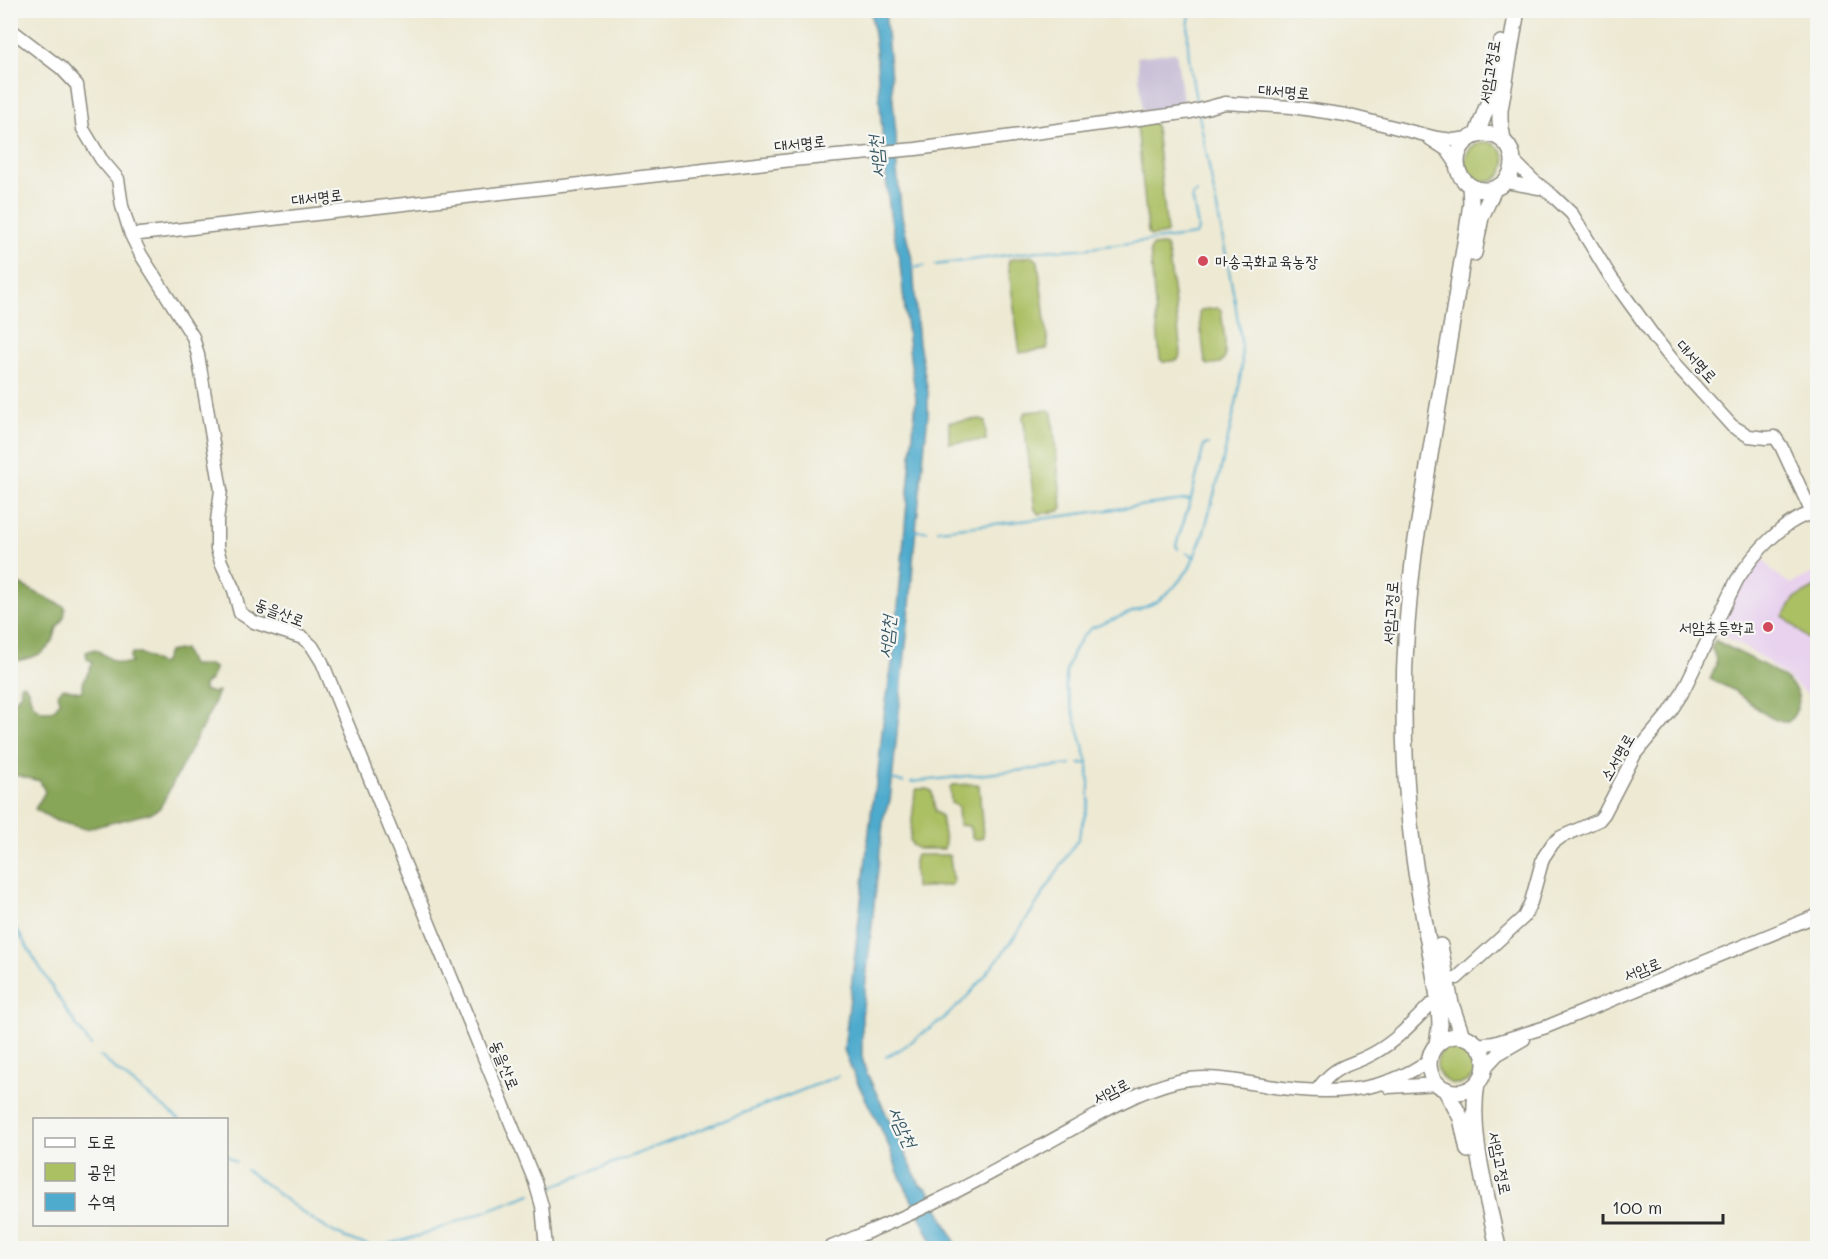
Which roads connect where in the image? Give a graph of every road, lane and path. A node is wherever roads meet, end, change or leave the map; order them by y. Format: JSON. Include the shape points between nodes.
{"nodes":[{"id":1,"x":1508,"y":10,"type":"edge"},
{"id":2,"x":1518,"y":10,"type":"edge"},
{"id":3,"x":10,"y":29,"type":"edge"},
{"id":4,"x":1421,"y":134,"type":"junction"},
{"id":5,"x":1472,"y":136,"type":"junction"},
{"id":6,"x":1503,"y":140,"type":"junction"},
{"id":7,"x":1513,"y":160,"type":"junction"},
{"id":8,"x":1456,"y":163,"type":"junction"},
{"id":9,"x":1500,"y":185,"type":"junction"},
{"id":10,"x":1470,"y":186,"type":"junction"},
{"id":11,"x":1543,"y":190,"type":"junction"},
{"id":12,"x":131,"y":235,"type":"junction"},
{"id":13,"x":1815,"y":513,"type":"edge"},
{"id":14,"x":1818,"y":915,"type":"edge"},
{"id":15,"x":1457,"y":978,"type":"dead end"},
{"id":16,"x":1430,"y":1005,"type":"dead end"},
{"id":17,"x":1545,"y":1027,"type":"junction"},
{"id":18,"x":1462,"y":1036,"type":"junction"},
{"id":19,"x":1437,"y":1044,"type":"junction"},
{"id":20,"x":1478,"y":1045,"type":"junction"},
{"id":21,"x":1429,"y":1060,"type":"junction"},
{"id":22,"x":1484,"y":1069,"type":"junction"},
{"id":23,"x":1477,"y":1083,"type":"junction"},
{"id":24,"x":1441,"y":1086,"type":"junction"},
{"id":25,"x":1366,"y":1088,"type":"junction"},
{"id":26,"x":1317,"y":1090,"type":"junction"},
{"id":27,"x":546,"y":1248,"type":"edge"},
{"id":28,"x":829,"y":1248,"type":"edge"},
{"id":29,"x":1488,"y":1248,"type":"edge"},
{"id":30,"x":1498,"y":1248,"type":"edge"}],
"edges":[{"from":1,"to":5,"type":"main road","name":"서암고정로","via":[[1489,101]]},
{"from":2,"to":6,"type":"main road","name":"서암고정로","via":[[1500,111]]},
{"from":3,"to":12,"type":"street","name":"동을산로","via":[[77,85],[83,129],[118,179]]},
{"from":4,"to":5,"type":"street","name":"대서명로","via":[[1454,140]]},
{"from":4,"to":8,"type":"street","via":[[1447,150]]},
{"from":4,"to":12,"type":"street","name":"대서명로","via":[[1346,115],[1225,103],[1197,111],[910,149]]},
{"from":5,"to":6,"type":"main road","via":[[1486,133]]},
{"from":5,"to":8,"type":"main road","via":[[1457,153]]},
{"from":6,"to":7,"type":"main road"},
{"from":7,"to":9,"type":"main road","via":[[1511,174]]},
{"from":7,"to":11,"type":"street","name":"대서명로"},
{"from":8,"to":10,"type":"main road"},
{"from":9,"to":10,"type":"main road","via":[[1479,190]]},
{"from":9,"to":11,"type":"street"},
{"from":9,"to":18,"type":"main road","name":"서암고정로","via":[[1481,217],[1425,535],[1416,635],[1415,759],[1422,845],[1449,994]]},
{"from":10,"to":19,"type":"main road","name":"서암고정로","via":[[1467,231],[1414,546],[1406,658],[1409,808],[1439,1004]]},
{"from":11,"to":13,"type":"street","name":"대서명로","via":[[1572,214],[1655,338],[1732,426],[1749,436],[1775,437]]},
{"from":12,"to":27,"type":"street","name":"동을산로","via":[[193,337],[221,490],[217,549],[240,613],[254,622],[303,638],[322,662],[535,1182]]},
{"from":13,"to":15,"type":"street","name":"소서명로","via":[[1785,526],[1745,567],[1681,695],[1635,754],[1604,814],[1552,843],[1543,858],[1524,917]]},
{"from":14,"to":17,"type":"street","name":"서암로"},
{"from":16,"to":26,"type":"street","via":[[1399,1036],[1375,1053],[1339,1067]]},
{"from":17,"to":20,"type":"street","name":"서암로"},
{"from":17,"to":22,"type":"street","via":[[1498,1054]]},
{"from":18,"to":19,"type":"main road","via":[[1452,1036]]},
{"from":18,"to":20,"type":"main road"},
{"from":19,"to":21,"type":"main road"},
{"from":20,"to":22,"type":"main road","via":[[1485,1060]]},
{"from":21,"to":24,"type":"main road","via":[[1432,1077]]},
{"from":21,"to":25,"type":"street","name":"서암로","via":[[1402,1077]]},
{"from":22,"to":23,"type":"main road"},
{"from":23,"to":24,"type":"main road","via":[[1462,1091]]},
{"from":23,"to":30,"type":"main road","name":"서암고정로","via":[[1474,1127]]},
{"from":24,"to":25,"type":"street","via":[[1419,1083]]},
{"from":24,"to":29,"type":"main road","name":"서암고정로","via":[[1461,1118]]},
{"from":25,"to":26,"type":"street","name":"서암로"},
{"from":26,"to":28,"type":"street","name":"서암로","via":[[1214,1077],[1197,1077],[1149,1090],[939,1200]]}]}
